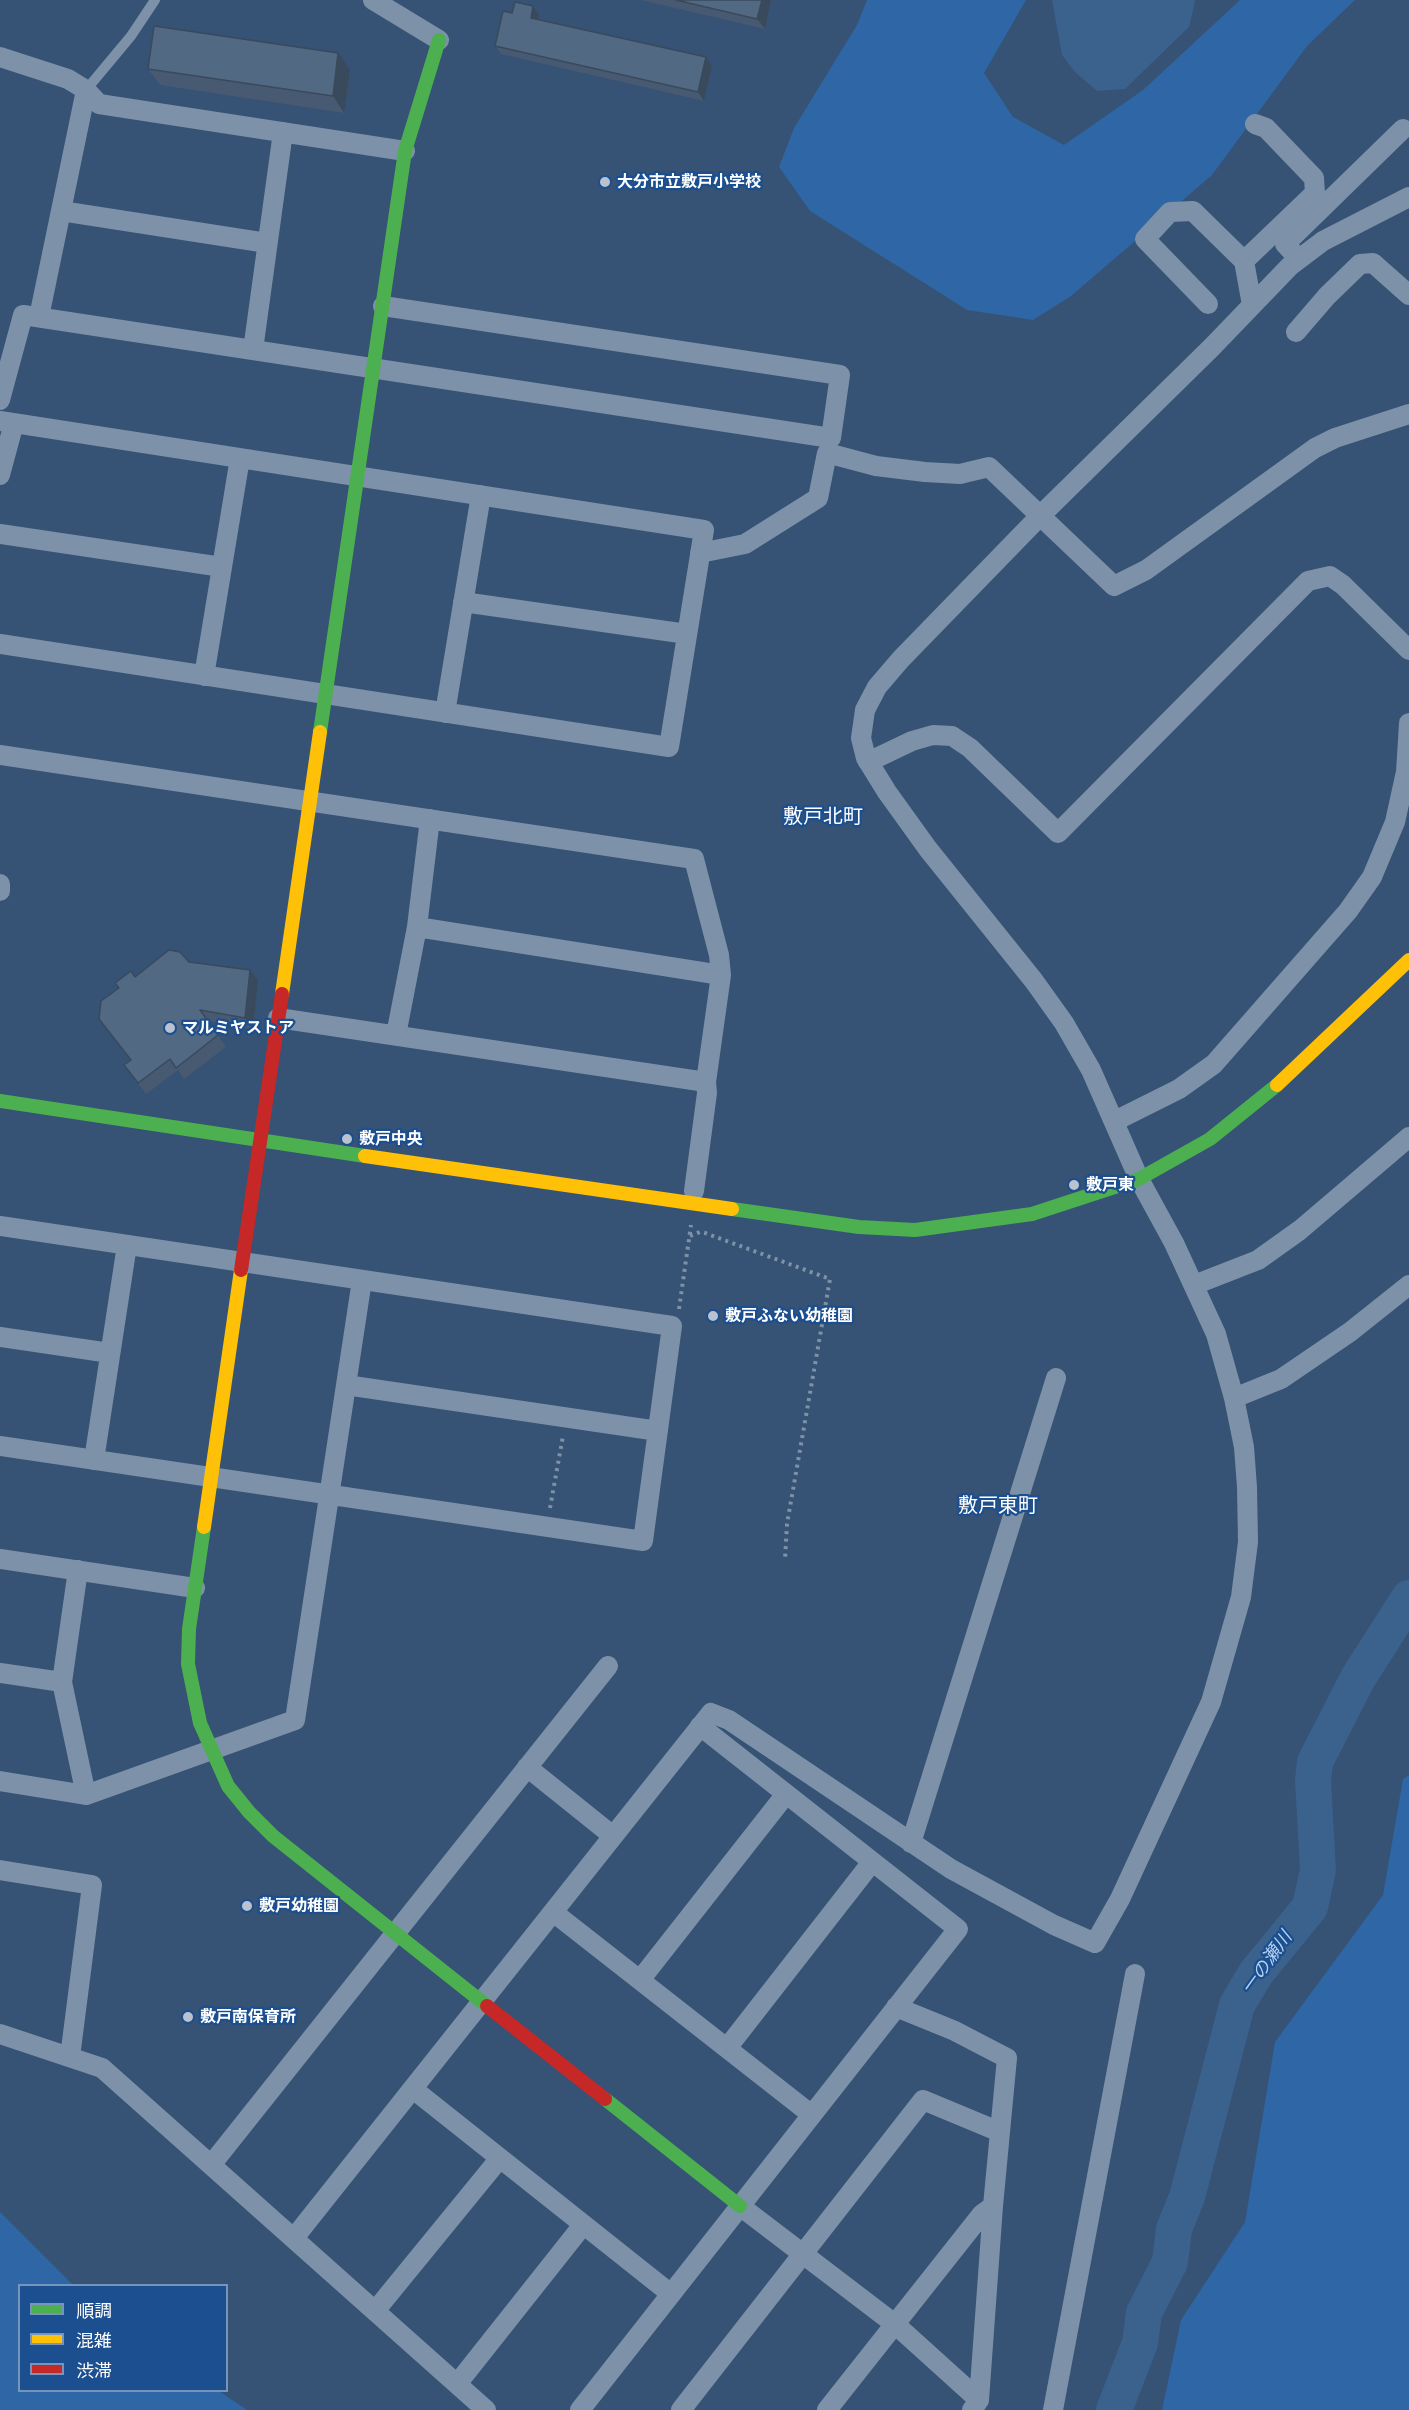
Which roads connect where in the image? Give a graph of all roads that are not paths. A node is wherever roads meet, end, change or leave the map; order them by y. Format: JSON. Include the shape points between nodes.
{"nodes":[{"id":1,"x":155,"y":0,"type":"edge"},
{"id":2,"x":373,"y":0,"type":"edge"},
{"id":3,"x":439,"y":40,"type":"joint"},
{"id":4,"x":0,"y":57,"type":"edge"},
{"id":5,"x":86,"y":90,"type":"junction"},
{"id":6,"x":1255,"y":124,"type":"dead end"},
{"id":7,"x":1403,"y":129,"type":"dead end"},
{"id":8,"x":283,"y":132,"type":"junction"},
{"id":9,"x":405,"y":151,"type":"junction"},
{"id":10,"x":1409,"y":197,"type":"edge"},
{"id":11,"x":61,"y":211,"type":"junction"},
{"id":12,"x":267,"y":243,"type":"junction"},
{"id":13,"x":1299,"y":260,"type":"junction"},
{"id":14,"x":1244,"y":261,"type":"junction"},
{"id":15,"x":1409,"y":295,"type":"edge"},
{"id":16,"x":1208,"y":304,"type":"dead end"},
{"id":17,"x":1252,"y":305,"type":"junction"},
{"id":18,"x":383,"y":306,"type":"junction"},
{"id":19,"x":39,"y":317,"type":"junction"},
{"id":20,"x":1296,"y":332,"type":"dead end"},
{"id":21,"x":253,"y":350,"type":"junction"},
{"id":22,"x":374,"y":368,"type":"junction"},
{"id":23,"x":0,"y":400,"type":"edge"},
{"id":24,"x":1409,"y":414,"type":"edge"},
{"id":25,"x":7,"y":422,"type":"edge"},
{"id":26,"x":240,"y":458,"type":"junction"},
{"id":27,"x":0,"y":475,"type":"edge"},
{"id":28,"x":358,"y":476,"type":"junction"},
{"id":29,"x":481,"y":495,"type":"junction"},
{"id":30,"x":1041,"y":515,"type":"junction"},
{"id":31,"x":0,"y":534,"type":"edge"},
{"id":32,"x":700,"y":553,"type":"junction"},
{"id":33,"x":222,"y":567,"type":"junction"},
{"id":34,"x":463,"y":602,"type":"junction"},
{"id":35,"x":687,"y":634,"type":"junction"},
{"id":36,"x":0,"y":644,"type":"edge"},
{"id":37,"x":1409,"y":650,"type":"edge"},
{"id":38,"x":204,"y":676,"type":"junction"},
{"id":39,"x":326,"y":694,"type":"junction"},
{"id":40,"x":445,"y":713,"type":"junction"},
{"id":41,"x":1409,"y":723,"type":"edge"},
{"id":42,"x":0,"y":755,"type":"edge"},
{"id":43,"x":868,"y":762,"type":"junction"},
{"id":44,"x":310,"y":801,"type":"junction"},
{"id":45,"x":430,"y":819,"type":"junction"},
{"id":46,"x":0,"y":884,"type":"edge"},
{"id":47,"x":0,"y":891,"type":"edge"},
{"id":48,"x":417,"y":927,"type":"junction"},
{"id":49,"x":1409,"y":960,"type":"edge"},
{"id":50,"x":721,"y":975,"type":"junction"},
{"id":51,"x":278,"y":1018,"type":"junction"},
{"id":52,"x":396,"y":1035,"type":"junction"},
{"id":53,"x":706,"y":1082,"type":"junction"},
{"id":54,"x":0,"y":1101,"type":"edge"},
{"id":55,"x":1115,"y":1121,"type":"junction"},
{"id":56,"x":1409,"y":1137,"type":"edge"},
{"id":57,"x":260,"y":1141,"type":"junction"},
{"id":58,"x":1139,"y":1179,"type":"junction"},
{"id":59,"x":694,"y":1191,"type":"dead end"},
{"id":60,"x":0,"y":1226,"type":"edge"},
{"id":61,"x":127,"y":1245,"type":"junction"},
{"id":62,"x":243,"y":1262,"type":"junction"},
{"id":63,"x":362,"y":1280,"type":"junction"},
{"id":64,"x":1194,"y":1285,"type":"junction"},
{"id":65,"x":1409,"y":1285,"type":"edge"},
{"id":66,"x":0,"y":1337,"type":"edge"},
{"id":67,"x":110,"y":1353,"type":"junction"},
{"id":68,"x":1056,"y":1378,"type":"dead end"},
{"id":69,"x":346,"y":1385,"type":"junction"},
{"id":70,"x":1234,"y":1398,"type":"junction"},
{"id":71,"x":658,"y":1431,"type":"junction"},
{"id":72,"x":0,"y":1446,"type":"edge"},
{"id":73,"x":94,"y":1460,"type":"junction"},
{"id":74,"x":211,"y":1477,"type":"junction"},
{"id":75,"x":329,"y":1494,"type":"junction"},
{"id":76,"x":0,"y":1559,"type":"edge"},
{"id":77,"x":78,"y":1570,"type":"junction"},
{"id":78,"x":195,"y":1588,"type":"junction"},
{"id":79,"x":608,"y":1666,"type":"dead end"},
{"id":80,"x":0,"y":1673,"type":"edge"},
{"id":81,"x":62,"y":1682,"type":"junction"},
{"id":82,"x":700,"y":1726,"type":"junction"},
{"id":83,"x":211,"y":1750,"type":"junction"},
{"id":84,"x":527,"y":1767,"type":"junction"},
{"id":85,"x":0,"y":1780,"type":"edge"},
{"id":86,"x":786,"y":1794,"type":"junction"},
{"id":87,"x":86,"y":1795,"type":"junction"},
{"id":88,"x":613,"y":1836,"type":"junction"},
{"id":89,"x":911,"y":1843,"type":"junction"},
{"id":90,"x":872,"y":1862,"type":"junction"},
{"id":91,"x":0,"y":1870,"type":"edge"},
{"id":92,"x":553,"y":1912,"type":"junction"},
{"id":93,"x":395,"y":1934,"type":"junction"},
{"id":94,"x":1135,"y":1974,"type":"dead end"},
{"id":95,"x":640,"y":1980,"type":"junction"},
{"id":96,"x":482,"y":2001,"type":"junction"},
{"id":97,"x":896,"y":2007,"type":"junction"},
{"id":98,"x":0,"y":2034,"type":"edge"},
{"id":99,"x":727,"y":2048,"type":"junction"},
{"id":100,"x":70,"y":2057,"type":"junction"},
{"id":101,"x":413,"y":2089,"type":"junction"},
{"id":102,"x":812,"y":2115,"type":"junction"},
{"id":103,"x":1000,"y":2132,"type":"junction"},
{"id":104,"x":500,"y":2158,"type":"junction"},
{"id":105,"x":211,"y":2165,"type":"junction"},
{"id":106,"x":740,"y":2206,"type":"junction"},
{"id":107,"x":993,"y":2206,"type":"junction"},
{"id":108,"x":583,"y":2225,"type":"junction"},
{"id":109,"x":294,"y":2238,"type":"junction"},
{"id":110,"x":804,"y":2255,"type":"junction"},
{"id":111,"x":671,"y":2294,"type":"junction"},
{"id":112,"x":375,"y":2311,"type":"junction"},
{"id":113,"x":896,"y":2325,"type":"junction"},
{"id":114,"x":457,"y":2384,"type":"junction"},
{"id":115,"x":976,"y":2405,"type":"edge"},
{"id":116,"x":486,"y":2410,"type":"edge"},
{"id":117,"x":580,"y":2410,"type":"edge"},
{"id":118,"x":681,"y":2410,"type":"edge"},
{"id":119,"x":827,"y":2410,"type":"edge"},
{"id":120,"x":1053,"y":2410,"type":"edge"}],
"edges":[{"from":1,"to":5,"type":"lane"},
{"from":2,"to":3,"type":"street"},
{"from":3,"to":9,"type":"street"},
{"from":4,"to":5,"type":"street","via":[[68,79]]},
{"from":5,"to":8,"type":"street","via":[[99,104]]},
{"from":5,"to":11,"type":"street"},
{"from":6,"to":14,"type":"street","via":[[1266,128],[1314,178],[1315,193]]},
{"from":7,"to":13,"type":"street","via":[[1286,244]]},
{"from":8,"to":9,"type":"street"},
{"from":8,"to":12,"type":"street"},
{"from":9,"to":18,"type":"street"},
{"from":10,"to":13,"type":"street","via":[[1323,241]]},
{"from":11,"to":12,"type":"street"},
{"from":11,"to":19,"type":"street"},
{"from":12,"to":21,"type":"street"},
{"from":13,"to":17,"type":"street"},
{"from":14,"to":16,"type":"street","via":[[1193,211],[1170,212],[1145,239]]},
{"from":14,"to":17,"type":"street"},
{"from":15,"to":20,"type":"street","via":[[1373,263],[1360,264]]},
{"from":17,"to":30,"type":"street"},
{"from":18,"to":22,"type":"street"},
{"from":18,"to":22,"type":"street","via":[[840,375],[831,438]]},
{"from":19,"to":21,"type":"street"},
{"from":19,"to":23,"type":"street","via":[[23,315]]},
{"from":21,"to":22,"type":"street"},
{"from":22,"to":28,"type":"street"},
{"from":24,"to":30,"type":"street","via":[[1315,448],[1146,570],[1114,586]]},
{"from":25,"to":26,"type":"street"},
{"from":25,"to":27,"type":"street"},
{"from":26,"to":28,"type":"street"},
{"from":26,"to":33,"type":"street"},
{"from":28,"to":29,"type":"street"},
{"from":28,"to":39,"type":"street"},
{"from":29,"to":32,"type":"street","via":[[704,530]]},
{"from":29,"to":34,"type":"street"},
{"from":30,"to":32,"type":"street","via":[[989,467],[960,474],[926,472],[876,466],[827,453],[818,498],[745,544]]},
{"from":30,"to":43,"type":"street","via":[[878,687],[865,711],[861,738]]},
{"from":31,"to":33,"type":"street"},
{"from":32,"to":35,"type":"street"},
{"from":33,"to":38,"type":"street"},
{"from":34,"to":35,"type":"street"},
{"from":34,"to":40,"type":"street"},
{"from":35,"to":40,"type":"street","via":[[669,747]]},
{"from":36,"to":38,"type":"street"},
{"from":37,"to":43,"type":"street","via":[[1330,576],[1308,581],[1058,833],[970,748],[952,736],[933,735],[912,741]]},
{"from":38,"to":39,"type":"street"},
{"from":39,"to":40,"type":"street"},
{"from":39,"to":44,"type":"street"},
{"from":41,"to":55,"type":"street","via":[[1406,772],[1395,822],[1372,877],[1348,911],[1214,1064],[1179,1089]]},
{"from":42,"to":44,"type":"street"},
{"from":43,"to":55,"type":"street","via":[[928,849],[1064,1023]]},
{"from":44,"to":45,"type":"street"},
{"from":44,"to":51,"type":"street"},
{"from":45,"to":48,"type":"street"},
{"from":45,"to":50,"type":"street","via":[[694,859]]},
{"from":46,"to":47,"type":"street"},
{"from":48,"to":50,"type":"street"},
{"from":48,"to":52,"type":"street"},
{"from":49,"to":58,"type":"street","via":[[1266,1095],[1210,1139]]},
{"from":50,"to":53,"type":"street"},
{"from":51,"to":52,"type":"street"},
{"from":51,"to":57,"type":"street"},
{"from":52,"to":53,"type":"street"},
{"from":53,"to":59,"type":"street"},
{"from":54,"to":57,"type":"street"},
{"from":55,"to":58,"type":"street"},
{"from":56,"to":64,"type":"street","via":[[1346,1193],[1258,1260]]},
{"from":57,"to":58,"type":"street","via":[[859,1227],[915,1230],[1032,1214]]},
{"from":57,"to":62,"type":"street"},
{"from":58,"to":64,"type":"street"},
{"from":60,"to":61,"type":"street"},
{"from":61,"to":62,"type":"street"},
{"from":61,"to":67,"type":"street"},
{"from":62,"to":63,"type":"street"},
{"from":62,"to":74,"type":"street"},
{"from":63,"to":69,"type":"street"},
{"from":63,"to":71,"type":"street","via":[[672,1326]]},
{"from":64,"to":70,"type":"street","via":[[1216,1334]]},
{"from":65,"to":70,"type":"street","via":[[1281,1379]]},
{"from":66,"to":67,"type":"street"},
{"from":67,"to":73,"type":"street"},
{"from":68,"to":89,"type":"street"},
{"from":69,"to":71,"type":"street"},
{"from":69,"to":75,"type":"street"},
{"from":70,"to":89,"type":"street","via":[[1244,1447],[1248,1542],[1241,1597],[1211,1702],[1120,1899],[1095,1943],[996,1895]]},
{"from":71,"to":75,"type":"street","via":[[643,1540]]},
{"from":72,"to":73,"type":"street"},
{"from":73,"to":74,"type":"street"},
{"from":74,"to":75,"type":"street"},
{"from":74,"to":78,"type":"street"},
{"from":75,"to":83,"type":"street","via":[[295,1720]]},
{"from":76,"to":77,"type":"street"},
{"from":77,"to":78,"type":"street"},
{"from":77,"to":81,"type":"street"},
{"from":78,"to":83,"type":"street","via":[[188,1664],[193,1697]]},
{"from":79,"to":84,"type":"street"},
{"from":80,"to":81,"type":"street"},
{"from":81,"to":87,"type":"street"},
{"from":82,"to":86,"type":"street"},
{"from":82,"to":88,"type":"street"},
{"from":82,"to":89,"type":"street","via":[[711,1713],[729,1720]]},
{"from":83,"to":87,"type":"street"},
{"from":83,"to":93,"type":"street","via":[[228,1786],[249,1812],[273,1836]]},
{"from":84,"to":88,"type":"street"},
{"from":84,"to":93,"type":"street"},
{"from":85,"to":87,"type":"street"},
{"from":86,"to":90,"type":"street"},
{"from":86,"to":95,"type":"street"},
{"from":88,"to":92,"type":"street"},
{"from":90,"to":97,"type":"street","via":[[958,1929]]},
{"from":90,"to":99,"type":"street"},
{"from":91,"to":100,"type":"street","via":[[92,1885]]},
{"from":92,"to":95,"type":"street"},
{"from":92,"to":96,"type":"street"},
{"from":93,"to":96,"type":"street"},
{"from":93,"to":105,"type":"street"},
{"from":94,"to":120,"type":"street"},
{"from":95,"to":99,"type":"street"},
{"from":96,"to":101,"type":"street"},
{"from":96,"to":106,"type":"street"},
{"from":97,"to":102,"type":"street"},
{"from":97,"to":103,"type":"street","via":[[1007,2058]]},
{"from":98,"to":100,"type":"street"},
{"from":99,"to":102,"type":"street"},
{"from":100,"to":105,"type":"street","via":[[102,2068]]},
{"from":101,"to":104,"type":"street"},
{"from":101,"to":109,"type":"street"},
{"from":102,"to":106,"type":"street"},
{"from":103,"to":107,"type":"street"},
{"from":103,"to":110,"type":"street","via":[[923,2100]]},
{"from":104,"to":108,"type":"street"},
{"from":104,"to":112,"type":"street"},
{"from":105,"to":109,"type":"street"},
{"from":106,"to":110,"type":"street"},
{"from":106,"to":111,"type":"street"},
{"from":107,"to":113,"type":"street","via":[[982,2214]]},
{"from":107,"to":115,"type":"street"},
{"from":108,"to":111,"type":"street"},
{"from":108,"to":114,"type":"street"},
{"from":109,"to":112,"type":"street"},
{"from":110,"to":113,"type":"street"},
{"from":110,"to":118,"type":"street"},
{"from":111,"to":117,"type":"street"},
{"from":112,"to":114,"type":"street"},
{"from":113,"to":115,"type":"street"},
{"from":113,"to":119,"type":"street"},
{"from":114,"to":116,"type":"street"}]}
